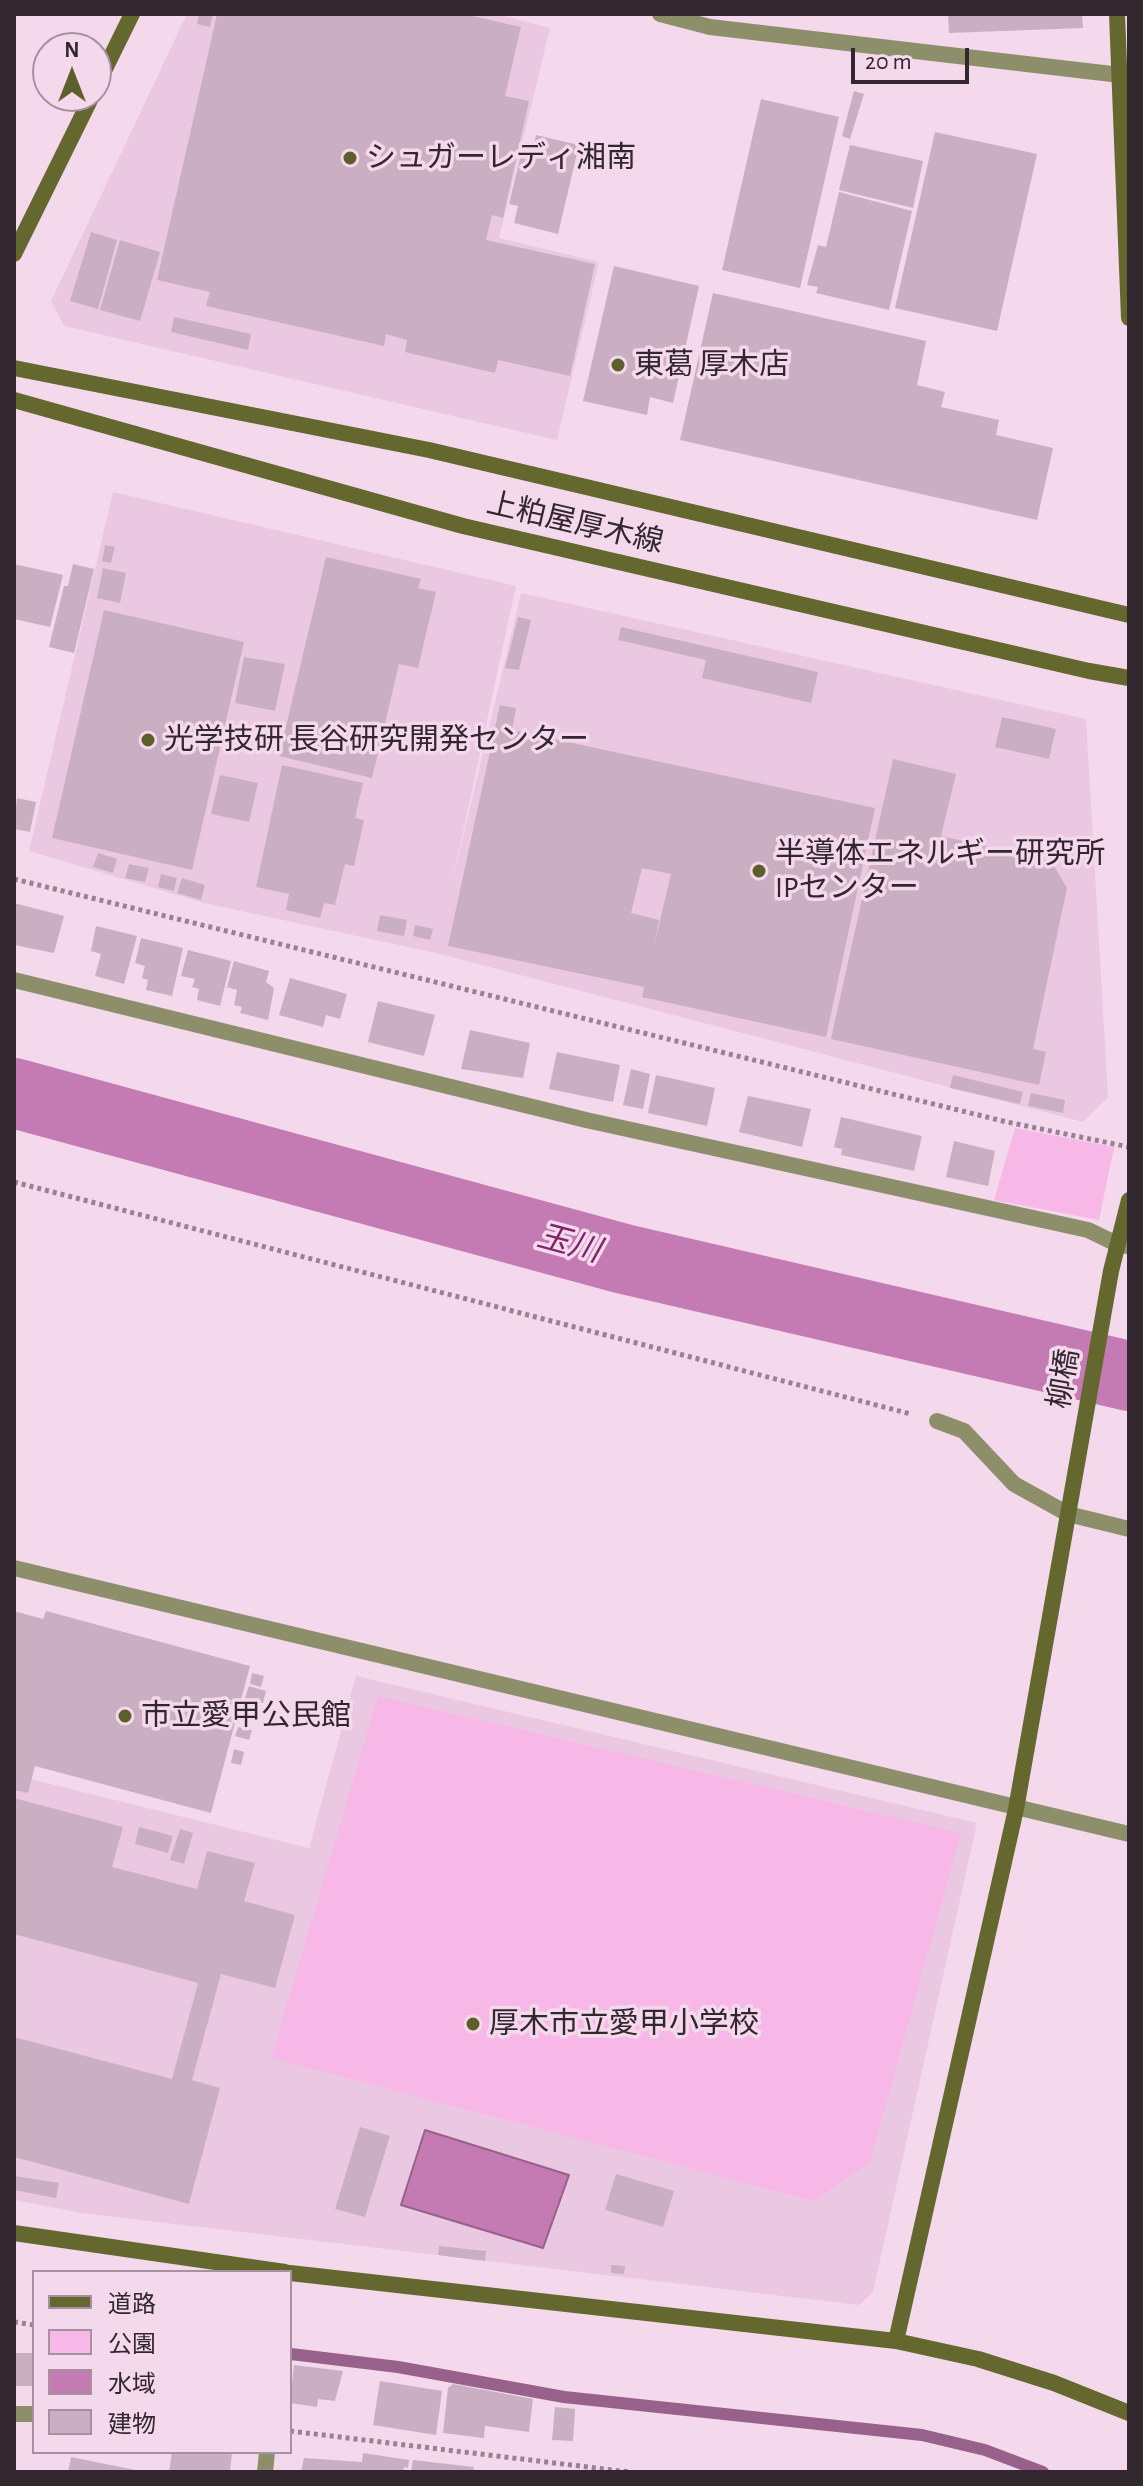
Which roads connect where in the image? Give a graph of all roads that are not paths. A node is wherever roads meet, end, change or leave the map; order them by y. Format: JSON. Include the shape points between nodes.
{"nodes":[{"id":1,"x":132,"y":14,"type":"edge"},
{"id":2,"x":660,"y":14,"type":"edge"},
{"id":3,"x":1117,"y":14,"type":"edge"},
{"id":4,"x":112,"y":55,"type":"edge"},
{"id":5,"x":1124,"y":74,"type":"edge"},
{"id":6,"x":84,"y":112,"type":"edge"},
{"id":7,"x":14,"y":254,"type":"edge"},
{"id":8,"x":1129,"y":318,"type":"edge"},
{"id":9,"x":14,"y":368,"type":"edge"},
{"id":10,"x":14,"y":400,"type":"edge"},
{"id":11,"x":1129,"y":615,"type":"edge"},
{"id":12,"x":1129,"y":678,"type":"edge"},
{"id":13,"x":14,"y":980,"type":"edge"},
{"id":14,"x":1129,"y":1200,"type":"edge"},
{"id":15,"x":1124,"y":1245,"type":"edge"},
{"id":16,"x":937,"y":1421,"type":"road end"},
{"id":17,"x":1068,"y":1514,"type":"junction"},
{"id":18,"x":1129,"y":1529,"type":"edge"},
{"id":19,"x":14,"y":1568,"type":"edge"},
{"id":20,"x":1016,"y":1809,"type":"junction"},
{"id":21,"x":1129,"y":1834,"type":"edge"},
{"id":22,"x":14,"y":2233,"type":"edge"},
{"id":23,"x":271,"y":2270,"type":"edge"},
{"id":24,"x":292,"y":2273,"type":"edge"},
{"id":25,"x":896,"y":2341,"type":"junction"},
{"id":26,"x":1129,"y":2413,"type":"edge"}],
"edges":[{"from":1,"to":4,"type":"street"},
{"from":2,"to":5,"type":"street","via":[[710,27]]},
{"from":3,"to":5,"type":"street"},
{"from":5,"to":8,"type":"street"},
{"from":6,"to":7,"type":"street"},
{"from":9,"to":11,"type":"street","name":"上粕屋厚木線","via":[[429,450]]},
{"from":10,"to":12,"type":"street","name":"上粕屋厚木線","via":[[463,526]]},
{"from":13,"to":15,"type":"street","via":[[586,1120],[1088,1230]]},
{"from":14,"to":15,"type":"street","name":"柳橋"},
{"from":15,"to":17,"type":"street","name":"柳橋","via":[[1111,1271]]},
{"from":16,"to":17,"type":"street","via":[[964,1431],[1014,1484]]},
{"from":17,"to":18,"type":"street"},
{"from":17,"to":20,"type":"street","name":"柳橋"},
{"from":19,"to":20,"type":"street"},
{"from":20,"to":21,"type":"street"},
{"from":20,"to":25,"type":"street","name":"柳橋"},
{"from":22,"to":23,"type":"street"},
{"from":24,"to":25,"type":"street"},
{"from":25,"to":26,"type":"street","via":[[978,2359]]}]}
